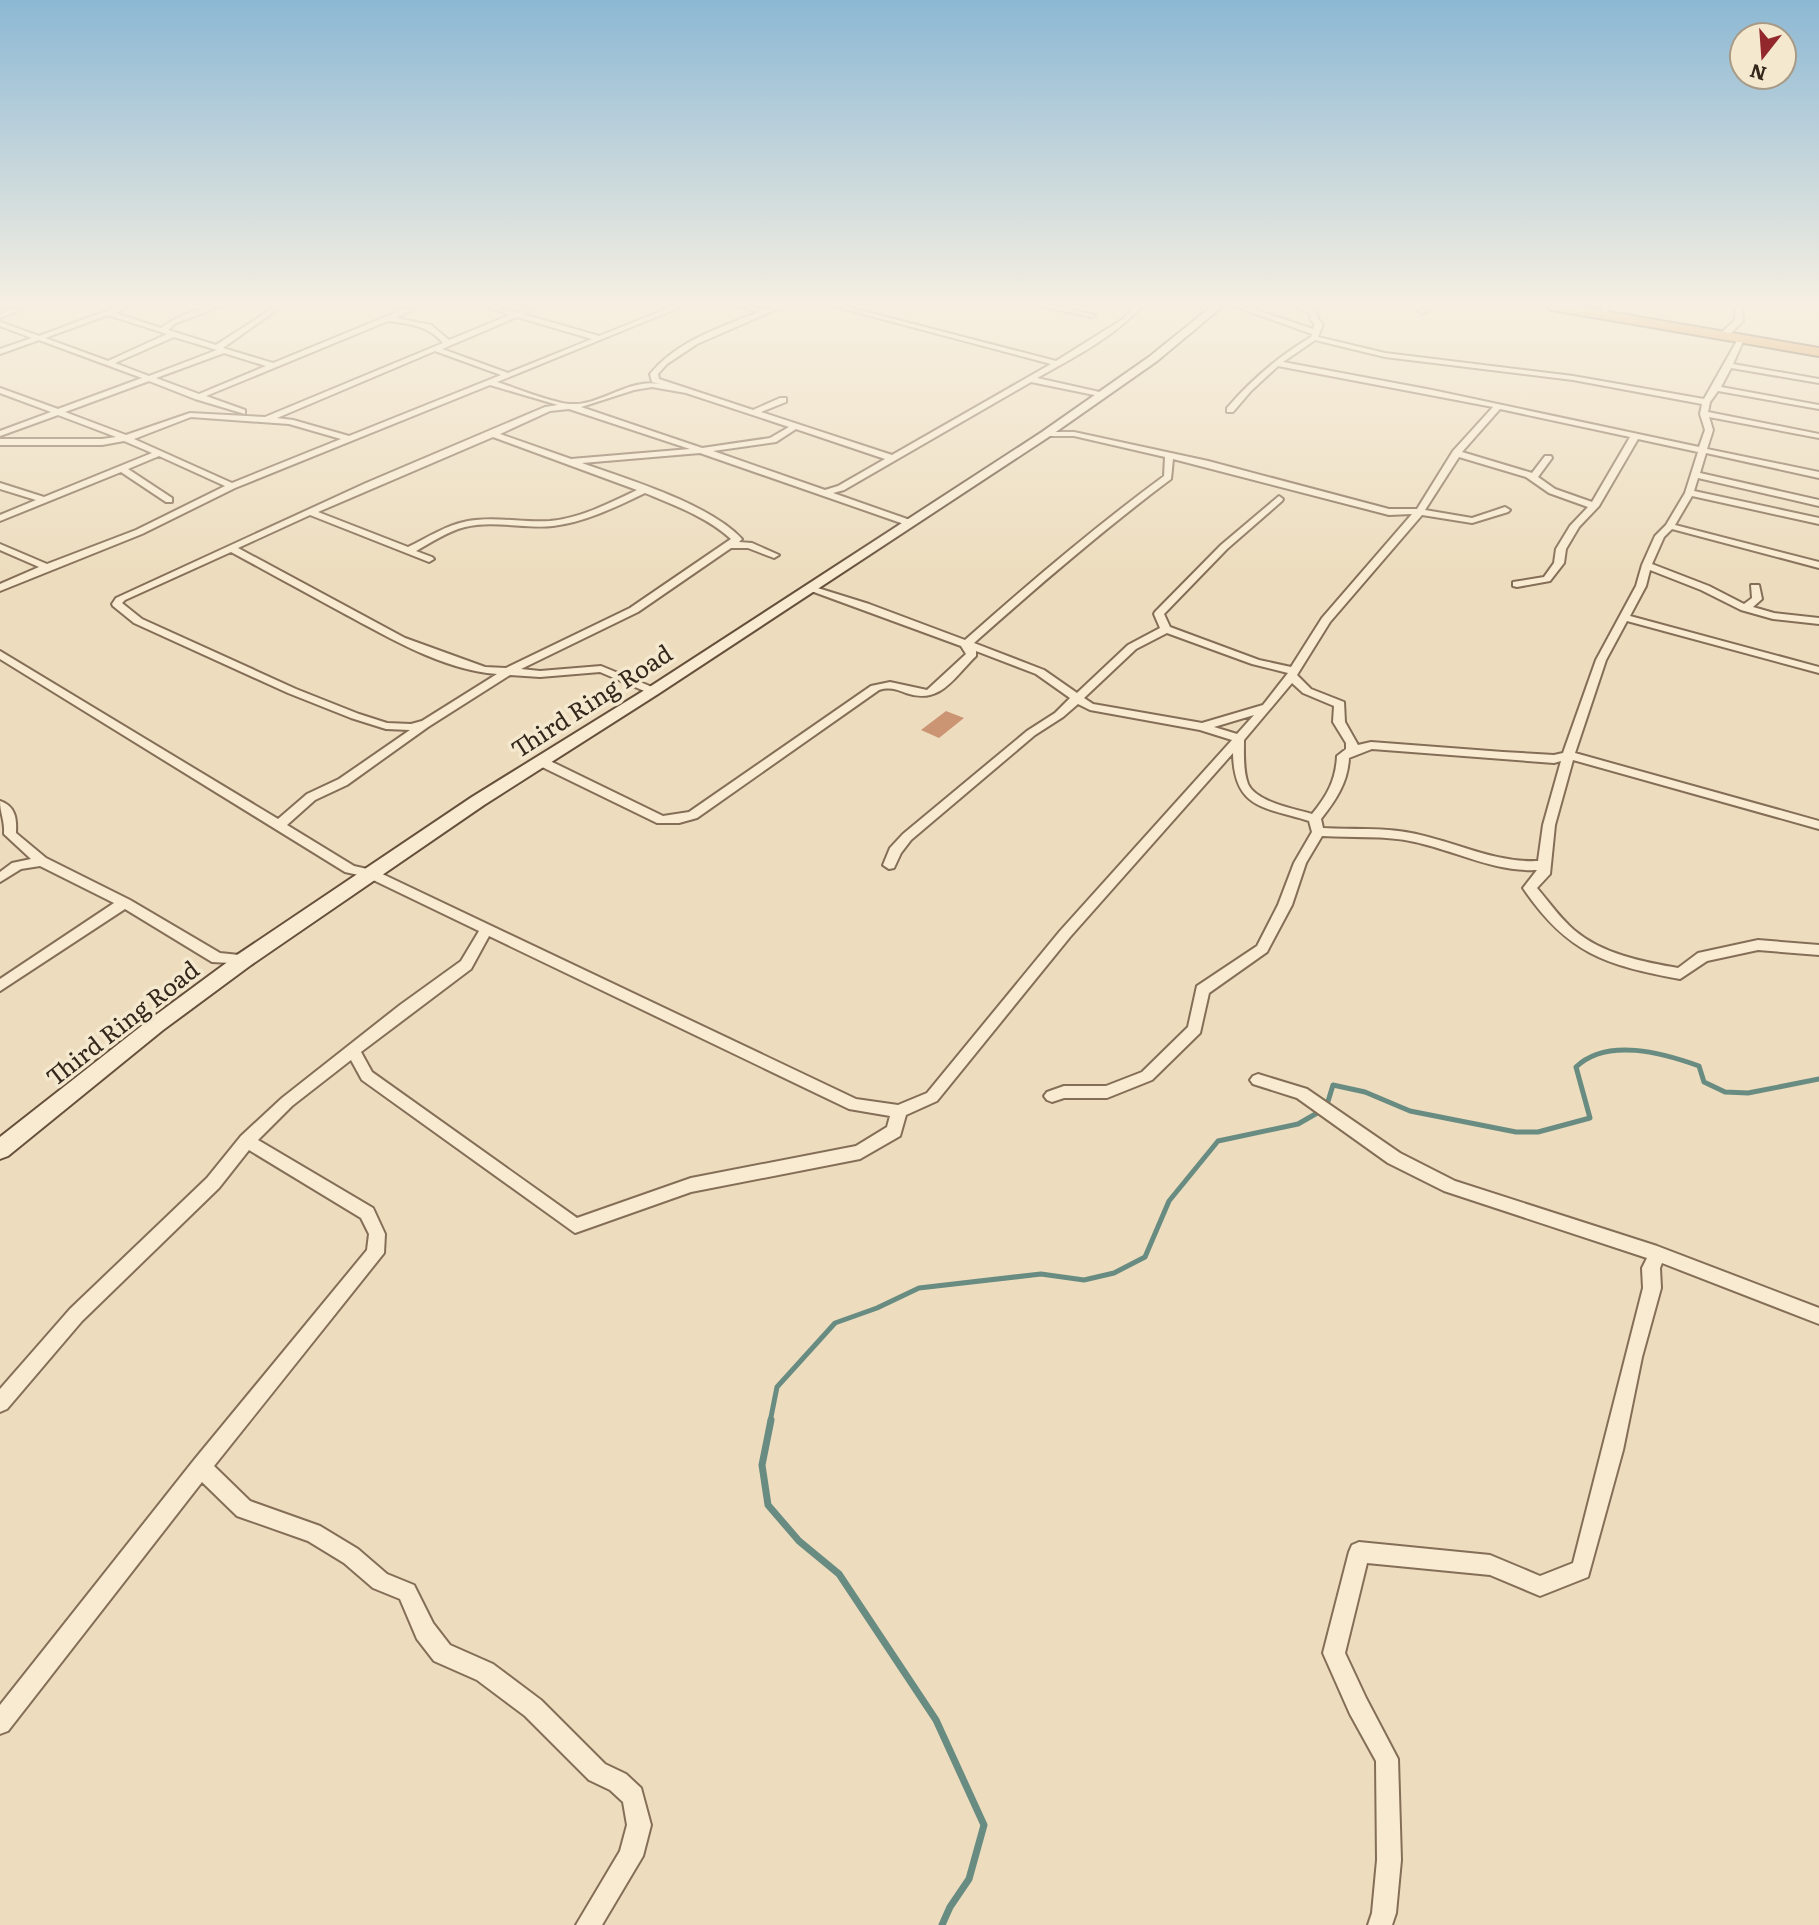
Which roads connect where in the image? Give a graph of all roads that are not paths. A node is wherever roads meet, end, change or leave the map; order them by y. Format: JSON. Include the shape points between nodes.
{"nodes":[{"id":1,"x":16,"y":396,"type":"edge"},
{"id":2,"x":104,"y":396,"type":"edge"},
{"id":3,"x":195,"y":396,"type":"edge"},
{"id":4,"x":201,"y":396,"type":"edge"},
{"id":5,"x":324,"y":396,"type":"edge"},
{"id":6,"x":459,"y":396,"type":"edge"},
{"id":7,"x":526,"y":396,"type":"edge"},
{"id":8,"x":607,"y":396,"type":"edge"},
{"id":9,"x":699,"y":396,"type":"edge"},
{"id":10,"x":1001,"y":396,"type":"edge"},
{"id":11,"x":1100,"y":396,"type":"edge"},
{"id":12,"x":1240,"y":396,"type":"edge"},
{"id":13,"x":1445,"y":396,"type":"edge"},
{"id":14,"x":1673,"y":396,"type":"edge"},
{"id":15,"x":1710,"y":396,"type":"edge"},
{"id":16,"x":1758,"y":396,"type":"edge"},
{"id":17,"x":198,"y":397,"type":"junction"},
{"id":18,"x":783,"y":400,"type":"dead end"},
{"id":19,"x":1706,"y":402,"type":"junction"},
{"id":20,"x":548,"y":404,"type":"junction"},
{"id":21,"x":568,"y":406,"type":"junction"},
{"id":22,"x":1498,"y":407,"type":"junction"},
{"id":23,"x":1819,"y":407,"type":"edge"},
{"id":24,"x":1230,"y":410,"type":"dead end"},
{"id":25,"x":60,"y":412,"type":"junction"},
{"id":26,"x":752,"y":413,"type":"junction"},
{"id":27,"x":1704,"y":414,"type":"junction"},
{"id":28,"x":266,"y":420,"type":"junction"},
{"id":29,"x":794,"y":427,"type":"junction"},
{"id":30,"x":1052,"y":430,"type":"junction"},
{"id":31,"x":0,"y":434,"type":"edge"},
{"id":32,"x":493,"y":434,"type":"junction"},
{"id":33,"x":1074,"y":434,"type":"junction"},
{"id":34,"x":1634,"y":436,"type":"junction"},
{"id":35,"x":1819,"y":436,"type":"edge"},
{"id":36,"x":123,"y":437,"type":"junction"},
{"id":37,"x":349,"y":439,"type":"junction"},
{"id":38,"x":0,"y":442,"type":"edge"},
{"id":39,"x":696,"y":450,"type":"junction"},
{"id":40,"x":1703,"y":450,"type":"junction"},
{"id":41,"x":160,"y":453,"type":"junction"},
{"id":42,"x":1457,"y":453,"type":"junction"},
{"id":43,"x":1169,"y":456,"type":"junction"},
{"id":44,"x":891,"y":458,"type":"junction"},
{"id":45,"x":1548,"y":458,"type":"dead end"},
{"id":46,"x":595,"y":460,"type":"junction"},
{"id":47,"x":564,"y":461,"type":"junction"},
{"id":48,"x":121,"y":468,"type":"junction"},
{"id":49,"x":585,"y":469,"type":"junction"},
{"id":50,"x":1695,"y":475,"type":"junction"},
{"id":51,"x":1819,"y":475,"type":"edge"},
{"id":52,"x":1533,"y":478,"type":"junction"},
{"id":53,"x":0,"y":486,"type":"edge"},
{"id":54,"x":232,"y":486,"type":"junction"},
{"id":55,"x":841,"y":488,"type":"junction"},
{"id":56,"x":643,"y":490,"type":"junction"},
{"id":57,"x":1689,"y":493,"type":"junction"},
{"id":58,"x":822,"y":494,"type":"junction"},
{"id":59,"x":837,"y":499,"type":"junction"},
{"id":60,"x":1279,"y":499,"type":"dead end"},
{"id":61,"x":45,"y":500,"type":"junction"},
{"id":62,"x":169,"y":500,"type":"dead end"},
{"id":63,"x":1819,"y":503,"type":"edge"},
{"id":64,"x":1594,"y":506,"type":"junction"},
{"id":65,"x":1505,"y":510,"type":"dead end"},
{"id":66,"x":1420,"y":511,"type":"junction"},
{"id":67,"x":310,"y":512,"type":"junction"},
{"id":68,"x":0,"y":518,"type":"edge"},
{"id":69,"x":1819,"y":521,"type":"edge"},
{"id":70,"x":907,"y":522,"type":"junction"},
{"id":71,"x":1670,"y":526,"type":"junction"},
{"id":72,"x":732,"y":545,"type":"junction"},
{"id":73,"x":0,"y":547,"type":"edge"},
{"id":74,"x":231,"y":548,"type":"junction"},
{"id":75,"x":408,"y":551,"type":"junction"},
{"id":76,"x":774,"y":555,"type":"dead end"},
{"id":77,"x":429,"y":559,"type":"dead end"},
{"id":78,"x":1647,"y":565,"type":"junction"},
{"id":79,"x":1819,"y":565,"type":"edge"},
{"id":80,"x":47,"y":567,"type":"junction"},
{"id":81,"x":1517,"y":584,"type":"dead end"},
{"id":82,"x":1755,"y":587,"type":"dead end"},
{"id":83,"x":0,"y":588,"type":"edge"},
{"id":84,"x":808,"y":588,"type":"junction"},
{"id":85,"x":1745,"y":608,"type":"junction"},
{"id":86,"x":1626,"y":618,"type":"junction"},
{"id":87,"x":1819,"y":621,"type":"edge"},
{"id":88,"x":1166,"y":629,"type":"junction"},
{"id":89,"x":965,"y":645,"type":"junction"},
{"id":90,"x":0,"y":654,"type":"edge"},
{"id":91,"x":1819,"y":670,"type":"edge"},
{"id":92,"x":509,"y":671,"type":"junction"},
{"id":93,"x":1293,"y":674,"type":"junction"},
{"id":94,"x":653,"y":691,"type":"junction"},
{"id":95,"x":1078,"y":698,"type":"junction"},
{"id":96,"x":1267,"y":707,"type":"junction"},
{"id":97,"x":426,"y":724,"type":"junction"},
{"id":98,"x":1202,"y":727,"type":"junction"},
{"id":99,"x":1342,"y":728,"type":"junction"},
{"id":100,"x":1238,"y":738,"type":"junction"},
{"id":101,"x":1371,"y":745,"type":"junction"},
{"id":102,"x":1352,"y":747,"type":"junction"},
{"id":103,"x":1568,"y":755,"type":"junction"},
{"id":104,"x":542,"y":762,"type":"junction"},
{"id":105,"x":0,"y":805,"type":"edge"},
{"id":106,"x":1819,"y":825,"type":"edge"},
{"id":107,"x":278,"y":826,"type":"junction"},
{"id":108,"x":1317,"y":826,"type":"junction"},
{"id":109,"x":41,"y":861,"type":"junction"},
{"id":110,"x":1542,"y":864,"type":"junction"},
{"id":111,"x":889,"y":865,"type":"dead end"},
{"id":112,"x":371,"y":874,"type":"junction"},
{"id":113,"x":0,"y":878,"type":"edge"},
{"id":114,"x":125,"y":903,"type":"junction"},
{"id":115,"x":486,"y":930,"type":"junction"},
{"id":116,"x":1819,"y":950,"type":"edge"},
{"id":117,"x":244,"y":960,"type":"junction"},
{"id":118,"x":0,"y":986,"type":"edge"},
{"id":119,"x":353,"y":1050,"type":"junction"},
{"id":120,"x":1258,"y":1080,"type":"dead end"},
{"id":121,"x":1052,"y":1096,"type":"dead end"},
{"id":122,"x":899,"y":1111,"type":"junction"},
{"id":123,"x":247,"y":1142,"type":"junction"},
{"id":124,"x":0,"y":1150,"type":"edge"},
{"id":125,"x":1657,"y":1254,"type":"junction"},
{"id":126,"x":1819,"y":1316,"type":"edge"},
{"id":127,"x":0,"y":1402,"type":"edge"},
{"id":128,"x":201,"y":1467,"type":"junction"},
{"id":129,"x":0,"y":1723,"type":"edge"},
{"id":130,"x":588,"y":1925,"type":"edge"},
{"id":131,"x":1380,"y":1925,"type":"edge"}],
"edges":[{"from":1,"to":25,"type":"street"},
{"from":2,"to":25,"type":"street"},
{"from":3,"to":17,"type":"street"},
{"from":4,"to":17,"type":"street"},
{"from":5,"to":28,"type":"street"},
{"from":6,"to":37,"type":"street"},
{"from":7,"to":20,"type":"street"},
{"from":8,"to":21,"type":"street"},
{"from":9,"to":26,"type":"street"},
{"from":10,"to":44,"type":"street"},
{"from":11,"to":30,"type":"street","name":"Third Ring Road"},
{"from":12,"to":24,"type":"street"},
{"from":13,"to":22,"type":"street"},
{"from":14,"to":19,"type":"street"},
{"from":15,"to":19,"type":"street"},
{"from":16,"to":23,"type":"street"},
{"from":17,"to":28,"type":"street"},
{"from":18,"to":26,"type":"street"},
{"from":19,"to":27,"type":"street"},
{"from":20,"to":21,"type":"street"},
{"from":20,"to":32,"type":"street"},
{"from":21,"to":39,"type":"street"},
{"from":22,"to":34,"type":"street"},
{"from":22,"to":42,"type":"street"},
{"from":25,"to":31,"type":"street"},
{"from":25,"to":36,"type":"street"},
{"from":26,"to":29,"type":"street"},
{"from":27,"to":35,"type":"street"},
{"from":27,"to":40,"type":"street","via":[[1709,430]]},
{"from":28,"to":36,"type":"street","via":[[190,415]]},
{"from":28,"to":37,"type":"street"},
{"from":29,"to":39,"type":"street","via":[[773,440]]},
{"from":29,"to":44,"type":"street"},
{"from":30,"to":33,"type":"street"},
{"from":30,"to":33,"type":"street"},
{"from":30,"to":70,"type":"street","name":"Third Ring Road"},
{"from":32,"to":47,"type":"street"},
{"from":32,"to":67,"type":"street"},
{"from":33,"to":43,"type":"street"},
{"from":34,"to":40,"type":"street"},
{"from":34,"to":64,"type":"street"},
{"from":36,"to":38,"type":"street","via":[[89,442]]},
{"from":36,"to":41,"type":"street"},
{"from":37,"to":54,"type":"street"},
{"from":39,"to":46,"type":"street"},
{"from":39,"to":58,"type":"street"},
{"from":40,"to":50,"type":"street"},
{"from":40,"to":51,"type":"street"},
{"from":41,"to":48,"type":"street"},
{"from":41,"to":54,"type":"street"},
{"from":42,"to":52,"type":"street"},
{"from":42,"to":66,"type":"street"},
{"from":43,"to":66,"type":"street","via":[[1389,512]]},
{"from":43,"to":89,"type":"street","via":[[1168,477],[1100,528]]},
{"from":44,"to":55,"type":"street"},
{"from":45,"to":52,"type":"street"},
{"from":46,"to":47,"type":"street"},
{"from":46,"to":49,"type":"street"},
{"from":47,"to":49,"type":"street"},
{"from":48,"to":61,"type":"street"},
{"from":48,"to":62,"type":"street"},
{"from":49,"to":56,"type":"street"},
{"from":50,"to":57,"type":"street"},
{"from":50,"to":63,"type":"street"},
{"from":52,"to":64,"type":"street","via":[[1552,491]]},
{"from":53,"to":61,"type":"street"},
{"from":54,"to":80,"type":"street","via":[[139,532]]},
{"from":55,"to":58,"type":"street"},
{"from":55,"to":59,"type":"street"},
{"from":56,"to":72,"type":"street","via":[[723,524],[737,539]]},
{"from":56,"to":75,"type":"street","via":[[567,520],[462,525]]},
{"from":57,"to":69,"type":"street"},
{"from":57,"to":71,"type":"street"},
{"from":58,"to":59,"type":"street"},
{"from":59,"to":70,"type":"street"},
{"from":60,"to":88,"type":"street","via":[[1159,614]]},
{"from":61,"to":68,"type":"street"},
{"from":64,"to":81,"type":"street","via":[[1575,526],[1547,579]]},
{"from":65,"to":66,"type":"street","via":[[1485,520],[1467,522]]},
{"from":66,"to":93,"type":"street","via":[[1326,620]]},
{"from":67,"to":74,"type":"street"},
{"from":67,"to":75,"type":"street"},
{"from":70,"to":84,"type":"street","name":"Third Ring Road"},
{"from":71,"to":78,"type":"street"},
{"from":71,"to":79,"type":"street"},
{"from":72,"to":76,"type":"street","via":[[748,545]]},
{"from":72,"to":92,"type":"street","via":[[634,610]]},
{"from":73,"to":80,"type":"street"},
{"from":74,"to":92,"type":"street","via":[[401,640],[484,670]]},
{"from":74,"to":97,"type":"street","via":[[121,598],[117,604],[138,621],[346,713],[386,726]]},
{"from":75,"to":77,"type":"street"},
{"from":78,"to":85,"type":"street"},
{"from":78,"to":86,"type":"street"},
{"from":80,"to":83,"type":"street"},
{"from":82,"to":85,"type":"street","via":[[1757,599]]},
{"from":84,"to":89,"type":"street"},
{"from":84,"to":94,"type":"street","name":"Third Ring Road"},
{"from":85,"to":87,"type":"street"},
{"from":86,"to":91,"type":"street"},
{"from":86,"to":103,"type":"street","via":[[1601,660]]},
{"from":88,"to":93,"type":"street"},
{"from":88,"to":95,"type":"street","via":[[1132,647]]},
{"from":89,"to":95,"type":"street","via":[[1040,672]]},
{"from":89,"to":104,"type":"street","via":[[972,654],[934,690],[926,693],[888,684],[874,688],[693,815],[679,820],[661,820]]},
{"from":90,"to":107,"type":"street"},
{"from":92,"to":94,"type":"street","via":[[540,674],[601,669]]},
{"from":92,"to":97,"type":"street"},
{"from":93,"to":96,"type":"street"},
{"from":93,"to":99,"type":"street","via":[[1307,691],[1339,704]]},
{"from":94,"to":104,"type":"street","name":"Third Ring Road"},
{"from":95,"to":98,"type":"street","via":[[1107,712]]},
{"from":95,"to":111,"type":"street","via":[[907,837]]},
{"from":96,"to":98,"type":"street"},
{"from":96,"to":100,"type":"street"},
{"from":97,"to":107,"type":"street","via":[[343,782],[311,797]]},
{"from":98,"to":100,"type":"street"},
{"from":99,"to":101,"type":"street"},
{"from":99,"to":102,"type":"street"},
{"from":100,"to":108,"type":"street","via":[[1245,791]]},
{"from":100,"to":122,"type":"street","via":[[1065,934],[932,1097]]},
{"from":101,"to":102,"type":"street"},
{"from":101,"to":103,"type":"street","via":[[1553,759]]},
{"from":102,"to":108,"type":"street","via":[[1343,757],[1339,787]]},
{"from":103,"to":106,"type":"street"},
{"from":103,"to":110,"type":"street"},
{"from":104,"to":112,"type":"street","name":"Third Ring Road"},
{"from":105,"to":109,"type":"street","via":[[12,819],[10,834]]},
{"from":107,"to":112,"type":"street","via":[[350,869]]},
{"from":108,"to":110,"type":"street","via":[[1410,837],[1522,867]]},
{"from":108,"to":121,"type":"street","via":[[1262,949],[1202,990],[1195,1029],[1147,1076],[1107,1091]]},
{"from":109,"to":113,"type":"street","via":[[17,866]]},
{"from":109,"to":114,"type":"street"},
{"from":110,"to":116,"type":"street","via":[[1543,874],[1530,888],[1575,939],[1651,969],[1680,974],[1703,957],[1758,945]]},
{"from":112,"to":115,"type":"street"},
{"from":112,"to":117,"type":"street","name":"Third Ring Road"},
{"from":114,"to":117,"type":"street","via":[[217,958]]},
{"from":114,"to":118,"type":"street"},
{"from":115,"to":119,"type":"street","via":[[466,965]]},
{"from":115,"to":122,"type":"street","via":[[854,1105]]},
{"from":117,"to":124,"type":"street","name":"Third Ring Road"},
{"from":119,"to":122,"type":"street","via":[[367,1076],[575,1226],[691,1185],[860,1152],[894,1131]]},
{"from":119,"to":123,"type":"street","via":[[287,1102]]},
{"from":120,"to":125,"type":"street","via":[[1302,1093],[1394,1158],[1450,1186]]},
{"from":123,"to":127,"type":"street","via":[[213,1183],[76,1315]]},
{"from":123,"to":128,"type":"street","via":[[367,1213],[377,1234],[375,1253]]},
{"from":125,"to":126,"type":"street"},
{"from":125,"to":131,"type":"street","via":[[1581,1570],[1540,1586],[1490,1565],[1359,1552],[1334,1653],[1387,1759],[1389,1860]]},
{"from":128,"to":129,"type":"street"},
{"from":128,"to":130,"type":"street","via":[[244,1509],[313,1533],[380,1581],[407,1592],[425,1631],[442,1653],[485,1672],[533,1708],[597,1772],[633,1796],[639,1825],[631,1856]]}]}
